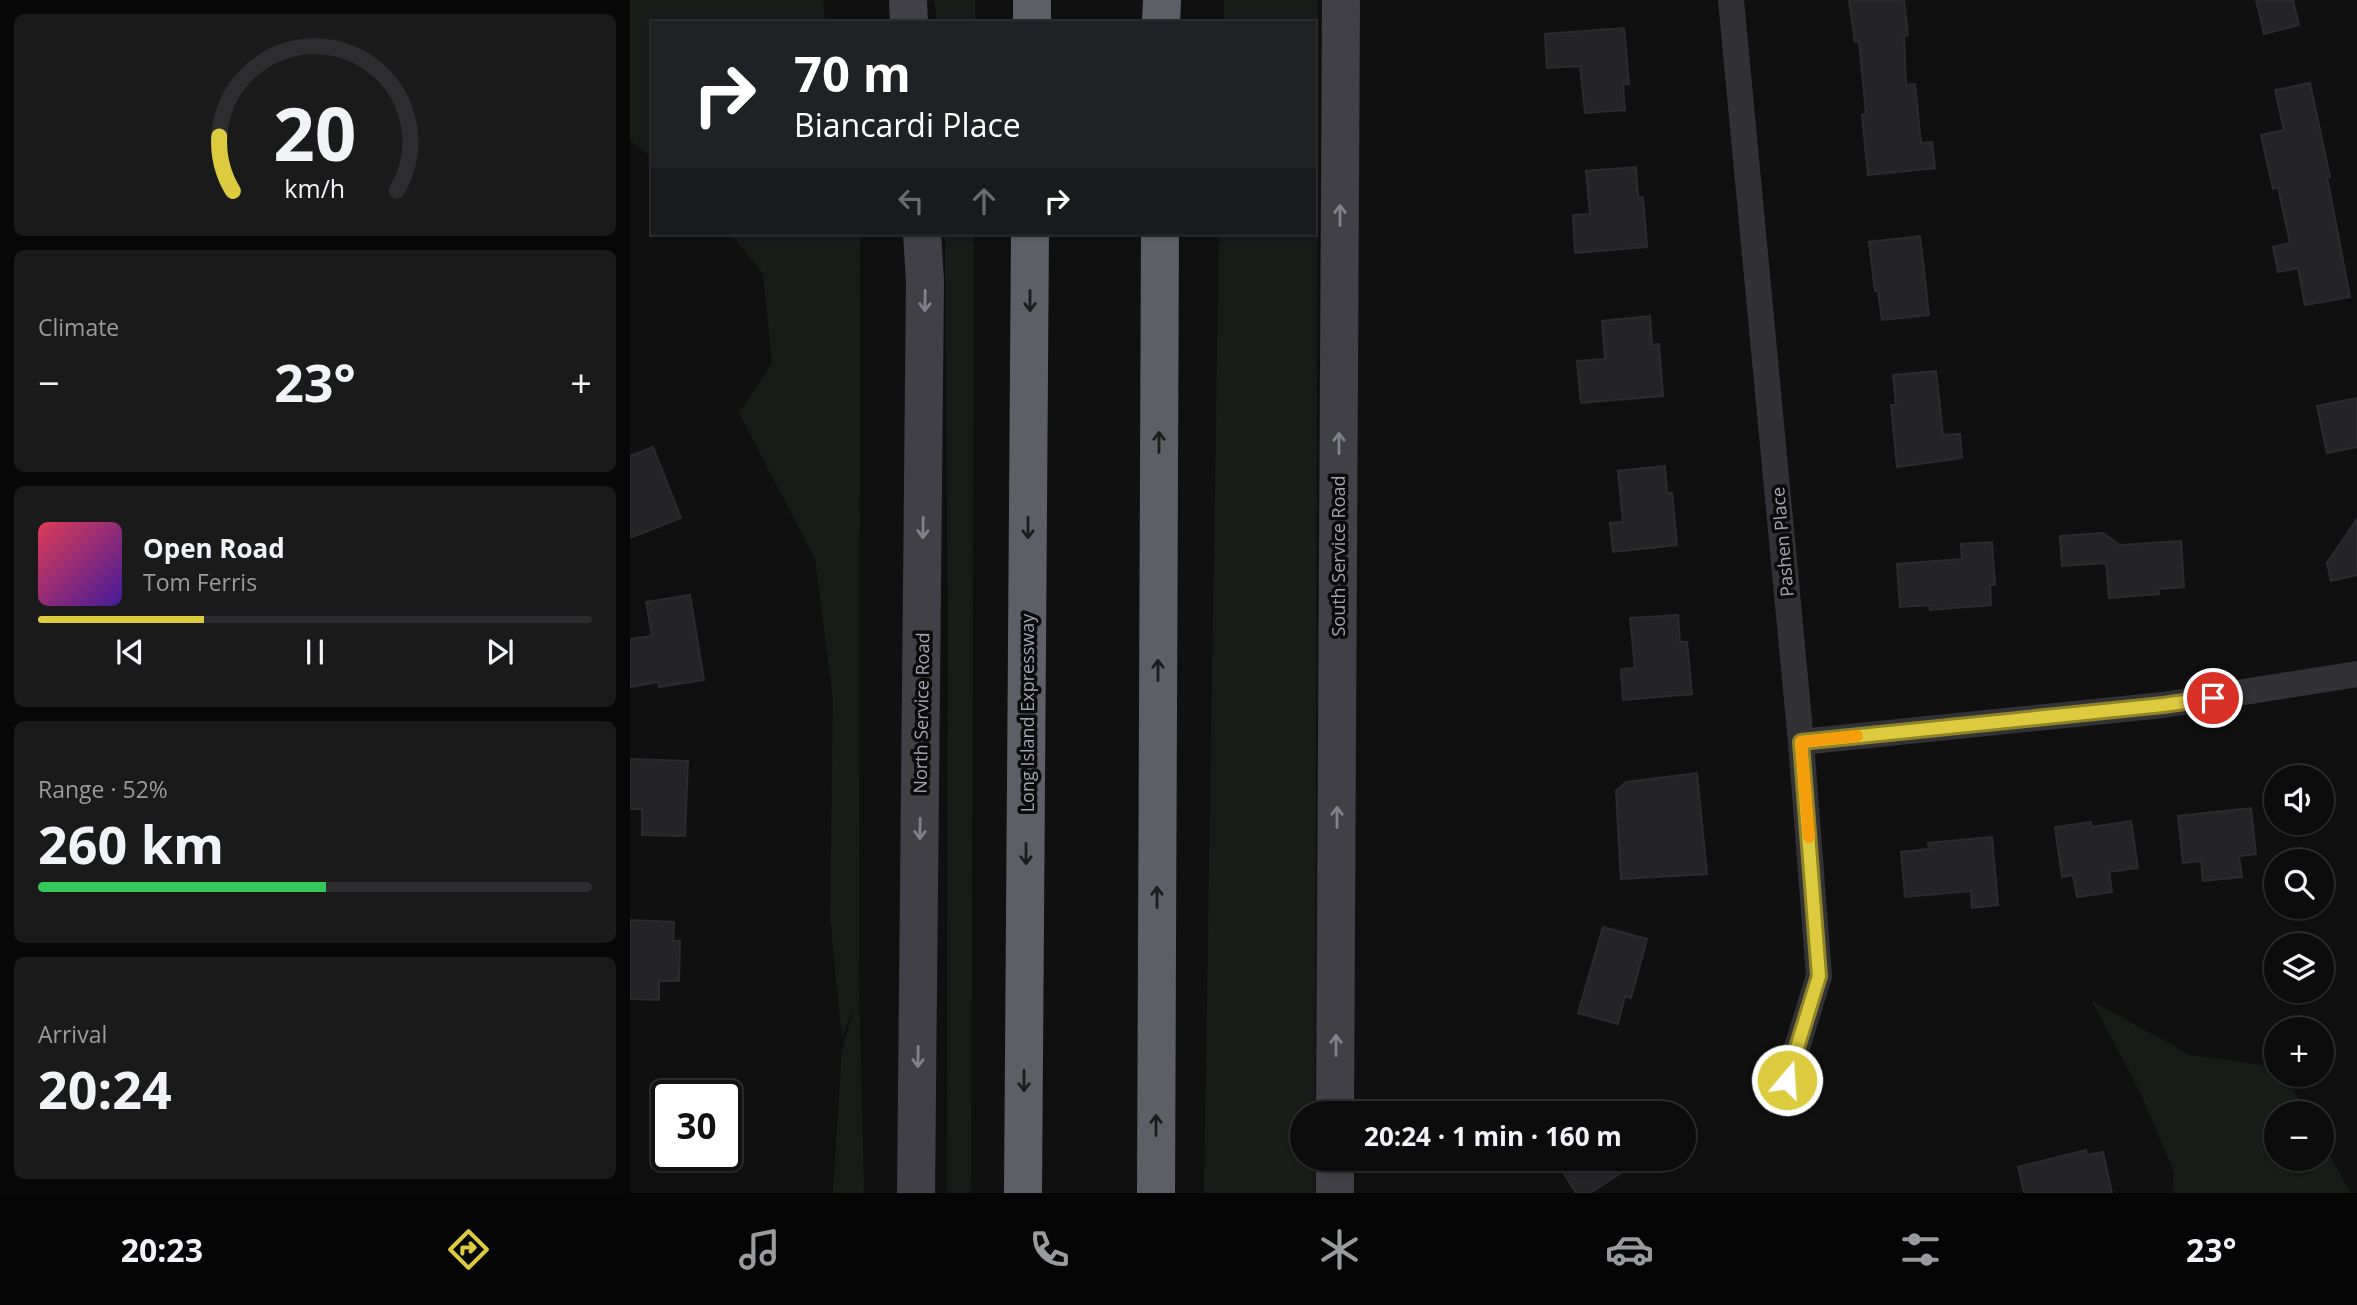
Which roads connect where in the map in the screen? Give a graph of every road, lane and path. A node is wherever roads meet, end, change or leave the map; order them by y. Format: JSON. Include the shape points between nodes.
{"nodes":[{"id":1,"x":908,"y":0,"type":"edge"},
{"id":2,"x":1032,"y":0,"type":"edge"},
{"id":3,"x":1162,"y":0,"type":"edge"},
{"id":4,"x":1341,"y":0,"type":"edge"},
{"id":5,"x":1731,"y":0,"type":"edge"},
{"id":6,"x":909,"y":21,"type":"edge"},
{"id":7,"x":1032,"y":21,"type":"edge"},
{"id":8,"x":1161,"y":21,"type":"edge"},
{"id":9,"x":922,"y":235,"type":"edge"},
{"id":10,"x":1030,"y":235,"type":"edge"},
{"id":11,"x":1160,"y":235,"type":"edge"},
{"id":12,"x":2357,"y":674,"type":"edge"},
{"id":13,"x":1801,"y":742,"type":"junction"},
{"id":14,"x":1787,"y":1080,"type":"dead end"},
{"id":15,"x":1335,"y":1101,"type":"edge"},
{"id":16,"x":1335,"y":1171,"type":"edge"},
{"id":17,"x":916,"y":1193,"type":"edge"},
{"id":18,"x":1023,"y":1193,"type":"edge"},
{"id":19,"x":1156,"y":1193,"type":"edge"},
{"id":20,"x":1335,"y":1193,"type":"edge"}],
"edges":[{"from":1,"to":6,"type":"main road"},
{"from":2,"to":7,"type":"highway"},
{"from":3,"to":8,"type":"highway"},
{"from":15,"to":4,"type":"main road","name":"South Service Road","one_way":true},
{"from":5,"to":13,"type":"street","name":"Pashen Place"},
{"from":9,"to":17,"type":"main road","name":"North Service Road","one_way":true},
{"from":10,"to":18,"type":"highway","name":"Long Island Expressway","one_way":true},
{"from":19,"to":11,"type":"highway","one_way":true},
{"from":12,"to":13,"type":"street","via":[[2163,705]]},
{"from":13,"to":14,"type":"street","name":"Pashen Place","via":[[1819,976]]},
{"from":16,"to":20,"type":"main road"}]}
